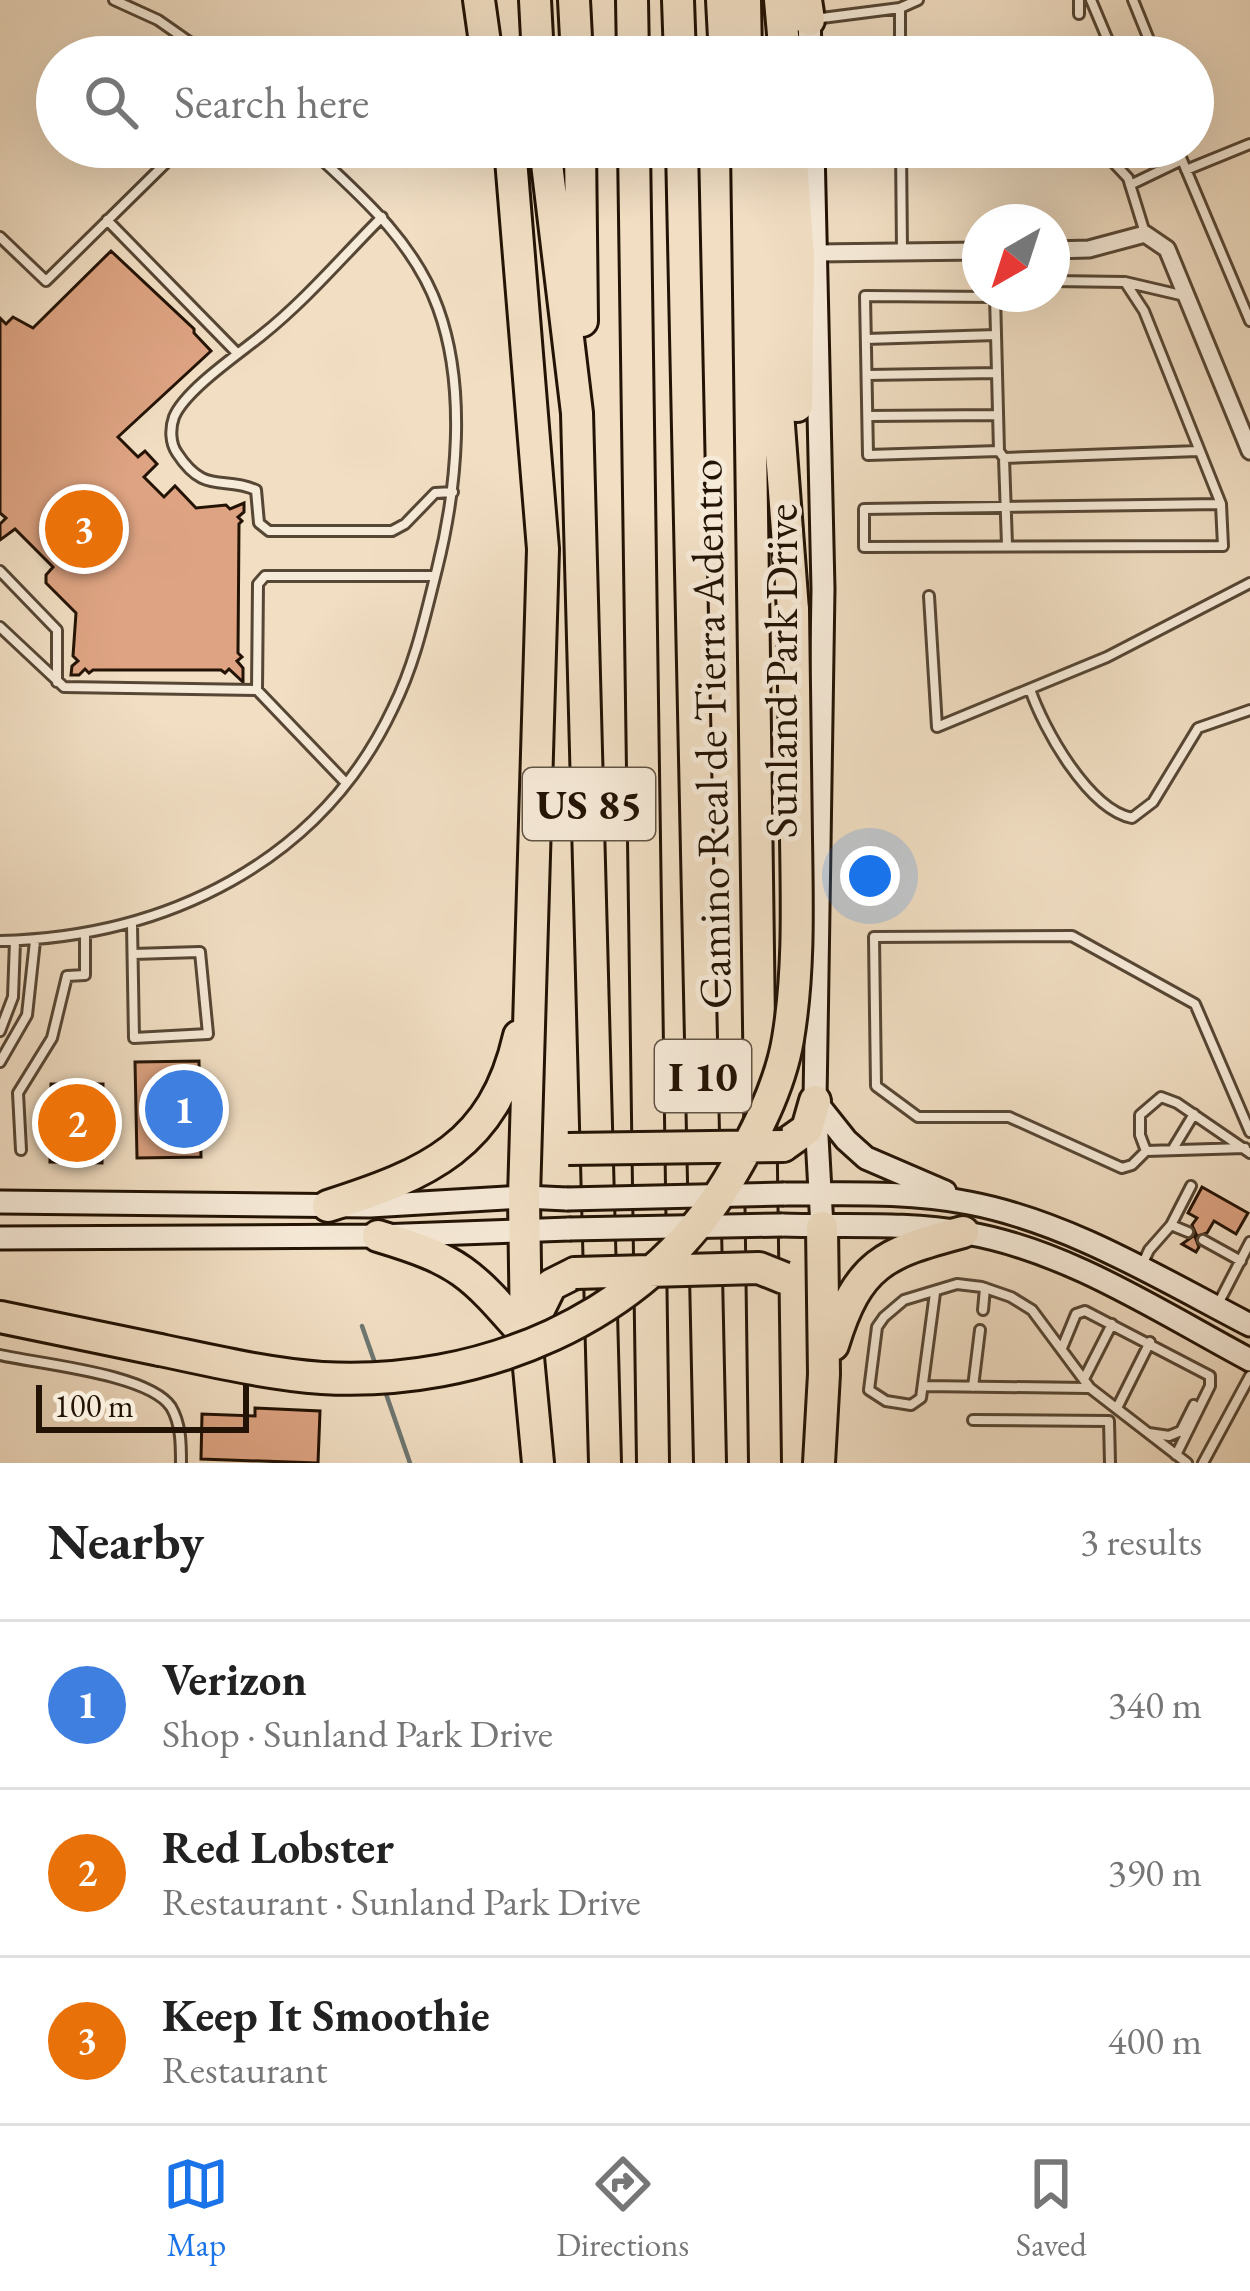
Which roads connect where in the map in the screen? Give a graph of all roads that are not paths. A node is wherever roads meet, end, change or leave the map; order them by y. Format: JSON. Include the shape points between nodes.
{"nodes":[{"id":1,"x":114,"y":0,"type":"edge"},
{"id":2,"x":479,"y":0,"type":"edge"},
{"id":3,"x":501,"y":0,"type":"edge"},
{"id":4,"x":574,"y":0,"type":"edge"},
{"id":5,"x":632,"y":0,"type":"edge"},
{"id":6,"x":678,"y":0,"type":"edge"},
{"id":7,"x":722,"y":0,"type":"edge"},
{"id":8,"x":745,"y":0,"type":"edge"},
{"id":9,"x":763,"y":0,"type":"edge"},
{"id":10,"x":780,"y":0,"type":"edge"},
{"id":11,"x":856,"y":0,"type":"edge"},
{"id":12,"x":918,"y":0,"type":"edge"},
{"id":13,"x":1079,"y":0,"type":"edge"},
{"id":14,"x":1091,"y":0,"type":"edge"},
{"id":15,"x":1133,"y":0,"type":"edge"},
{"id":16,"x":535,"y":6,"type":"edge"},
{"id":17,"x":808,"y":7,"type":"edge"},
{"id":18,"x":901,"y":8,"type":"junction"},
{"id":19,"x":857,"y":14,"type":"junction"},
{"id":20,"x":1079,"y":14,"type":"dead end"},
{"id":21,"x":183,"y":36,"type":"edge"},
{"id":22,"x":484,"y":36,"type":"edge"},
{"id":23,"x":502,"y":36,"type":"edge"},
{"id":24,"x":537,"y":36,"type":"edge"},
{"id":25,"x":576,"y":36,"type":"edge"},
{"id":26,"x":633,"y":36,"type":"edge"},
{"id":27,"x":679,"y":36,"type":"edge"},
{"id":28,"x":724,"y":36,"type":"edge"},
{"id":29,"x":746,"y":36,"type":"edge"},
{"id":30,"x":766,"y":36,"type":"edge"},
{"id":31,"x":783,"y":36,"type":"edge"},
{"id":32,"x":900,"y":36,"type":"edge"},
{"id":33,"x":1106,"y":36,"type":"edge"},
{"id":34,"x":1148,"y":36,"type":"edge"},
{"id":35,"x":1250,"y":144,"type":"edge"},
{"id":36,"x":1214,"y":155,"type":"edge"},
{"id":37,"x":160,"y":168,"type":"edge"},
{"id":38,"x":330,"y":168,"type":"edge"},
{"id":39,"x":510,"y":168,"type":"edge"},
{"id":40,"x":548,"y":168,"type":"edge"},
{"id":41,"x":580,"y":168,"type":"edge"},
{"id":42,"x":634,"y":168,"type":"edge"},
{"id":43,"x":682,"y":168,"type":"edge"},
{"id":44,"x":729,"y":168,"type":"edge"},
{"id":45,"x":747,"y":168,"type":"edge"},
{"id":46,"x":772,"y":168,"type":"edge"},
{"id":47,"x":793,"y":168,"type":"edge"},
{"id":48,"x":814,"y":168,"type":"edge"},
{"id":49,"x":901,"y":168,"type":"edge"},
{"id":50,"x":1118,"y":168,"type":"edge"},
{"id":51,"x":1175,"y":168,"type":"edge"},
{"id":52,"x":1185,"y":168,"type":"edge"},
{"id":53,"x":1130,"y":184,"type":"junction"},
{"id":54,"x":382,"y":218,"type":"junction"},
{"id":55,"x":107,"y":220,"type":"junction"},
{"id":56,"x":1150,"y":236,"type":"junction"},
{"id":57,"x":0,"y":237,"type":"edge"},
{"id":58,"x":962,"y":250,"type":"edge"},
{"id":59,"x":1070,"y":250,"type":"edge"},
{"id":60,"x":902,"y":252,"type":"junction"},
{"id":61,"x":816,"y":253,"type":"junction"},
{"id":62,"x":1070,"y":281,"type":"edge"},
{"id":63,"x":1125,"y":282,"type":"junction"},
{"id":64,"x":962,"y":295,"type":"edge"},
{"id":65,"x":1187,"y":296,"type":"junction"},
{"id":66,"x":995,"y":312,"type":"edge"},
{"id":67,"x":1250,"y":321,"type":"edge"},
{"id":68,"x":996,"y":334,"type":"junction"},
{"id":69,"x":866,"y":339,"type":"junction"},
{"id":70,"x":236,"y":352,"type":"junction"},
{"id":71,"x":997,"y":373,"type":"junction"},
{"id":72,"x":867,"y":375,"type":"junction"},
{"id":73,"x":577,"y":412,"type":"junction"},
{"id":74,"x":998,"y":415,"type":"junction"},
{"id":75,"x":867,"y":416,"type":"junction"},
{"id":76,"x":1245,"y":422,"type":"edge"},
{"id":77,"x":1198,"y":451,"type":"junction"},
{"id":78,"x":1250,"y":451,"type":"edge"},
{"id":79,"x":1001,"y":455,"type":"junction"},
{"id":80,"x":454,"y":492,"type":"junction"},
{"id":81,"x":1221,"y":504,"type":"junction"},
{"id":82,"x":1005,"y":506,"type":"junction"},
{"id":83,"x":1007,"y":545,"type":"junction"},
{"id":84,"x":0,"y":571,"type":"edge"},
{"id":85,"x":435,"y":576,"type":"junction"},
{"id":86,"x":1250,"y":583,"type":"edge"},
{"id":87,"x":929,"y":596,"type":"dead end"},
{"id":88,"x":793,"y":610,"type":"junction"},
{"id":89,"x":0,"y":627,"type":"edge"},
{"id":90,"x":57,"y":684,"type":"junction"},
{"id":91,"x":1030,"y":688,"type":"junction"},
{"id":92,"x":257,"y":690,"type":"junction"},
{"id":93,"x":1250,"y":710,"type":"edge"},
{"id":94,"x":754,"y":762,"type":"junction"},
{"id":95,"x":346,"y":783,"type":"junction"},
{"id":96,"x":131,"y":925,"type":"junction"},
{"id":97,"x":85,"y":935,"type":"junction"},
{"id":98,"x":0,"y":941,"type":"edge"},
{"id":99,"x":15,"y":941,"type":"junction"},
{"id":100,"x":35,"y":941,"type":"junction"},
{"id":101,"x":133,"y":954,"type":"junction"},
{"id":102,"x":533,"y":977,"type":"junction"},
{"id":103,"x":0,"y":1031,"type":"edge"},
{"id":104,"x":0,"y":1062,"type":"edge"},
{"id":105,"x":815,"y":1101,"type":"junction"},
{"id":106,"x":530,"y":1106,"type":"junction"},
{"id":107,"x":1194,"y":1114,"type":"junction"},
{"id":108,"x":1249,"y":1143,"type":"edge"},
{"id":109,"x":1174,"y":1149,"type":"junction"},
{"id":110,"x":20,"y":1150,"type":"dead end"},
{"id":111,"x":1146,"y":1151,"type":"junction"},
{"id":112,"x":1191,"y":1186,"type":"dead end"},
{"id":113,"x":0,"y":1189,"type":"edge"},
{"id":114,"x":820,"y":1194,"type":"junction"},
{"id":115,"x":524,"y":1197,"type":"junction"},
{"id":116,"x":10,"y":1202,"type":"edge"},
{"id":117,"x":328,"y":1206,"type":"junction"},
{"id":118,"x":965,"y":1217,"type":"junction"},
{"id":119,"x":1172,"y":1225,"type":"junction"},
{"id":120,"x":822,"y":1227,"type":"junction"},
{"id":121,"x":525,"y":1229,"type":"junction"},
{"id":122,"x":1188,"y":1232,"type":"dead end"},
{"id":123,"x":378,"y":1236,"type":"junction"},
{"id":124,"x":0,"y":1238,"type":"edge"},
{"id":125,"x":1203,"y":1240,"type":"dead end"},
{"id":126,"x":1250,"y":1242,"type":"edge"},
{"id":127,"x":1240,"y":1261,"type":"junction"},
{"id":128,"x":1140,"y":1269,"type":"junction"},
{"id":129,"x":986,"y":1288,"type":"junction"},
{"id":130,"x":934,"y":1293,"type":"junction"},
{"id":131,"x":1216,"y":1307,"type":"junction"},
{"id":132,"x":983,"y":1310,"type":"dead end"},
{"id":133,"x":0,"y":1317,"type":"edge"},
{"id":134,"x":1112,"y":1324,"type":"junction"},
{"id":135,"x":1250,"y":1325,"type":"edge"},
{"id":136,"x":980,"y":1330,"type":"dead end"},
{"id":137,"x":526,"y":1336,"type":"junction"},
{"id":138,"x":823,"y":1337,"type":"junction"},
{"id":139,"x":1150,"y":1342,"type":"junction"},
{"id":140,"x":1062,"y":1348,"type":"junction"},
{"id":141,"x":0,"y":1355,"type":"edge"},
{"id":142,"x":1250,"y":1360,"type":"edge"},
{"id":143,"x":824,"y":1374,"type":"junction"},
{"id":144,"x":1250,"y":1376,"type":"edge"},
{"id":145,"x":1087,"y":1384,"type":"junction"},
{"id":146,"x":1210,"y":1385,"type":"junction"},
{"id":147,"x":924,"y":1386,"type":"junction"},
{"id":148,"x":974,"y":1387,"type":"junction"},
{"id":149,"x":1119,"y":1410,"type":"junction"},
{"id":150,"x":973,"y":1420,"type":"dead end"},
{"id":151,"x":1109,"y":1421,"type":"junction"},
{"id":152,"x":1147,"y":1432,"type":"junction"},
{"id":153,"x":1176,"y":1455,"type":"junction"},
{"id":154,"x":181,"y":1463,"type":"edge"},
{"id":155,"x":538,"y":1463,"type":"edge"},
{"id":156,"x":605,"y":1463,"type":"edge"},
{"id":157,"x":653,"y":1463,"type":"edge"},
{"id":158,"x":710,"y":1463,"type":"edge"},
{"id":159,"x":765,"y":1463,"type":"edge"},
{"id":160,"x":819,"y":1463,"type":"edge"},
{"id":161,"x":1110,"y":1463,"type":"edge"},
{"id":162,"x":1187,"y":1463,"type":"edge"},
{"id":163,"x":1203,"y":1463,"type":"edge"}],
"edges":[{"from":1,"to":21,"type":"lane"},
{"from":2,"to":22,"type":"highway"},
{"from":3,"to":23,"type":"highway"},
{"from":4,"to":25,"type":"highway"},
{"from":5,"to":26,"type":"highway"},
{"from":6,"to":27,"type":"highway"},
{"from":7,"to":28,"type":"highway"},
{"from":8,"to":29,"type":"highway"},
{"from":9,"to":30,"type":"highway"},
{"from":10,"to":31,"type":"highway"},
{"from":11,"to":19,"type":"lane"},
{"from":12,"to":18,"type":"lane"},
{"from":13,"to":20,"type":"lane"},
{"from":14,"to":33,"type":"lane"},
{"from":15,"to":34,"type":"lane"},
{"from":16,"to":24,"type":"highway"},
{"from":17,"to":19,"type":"lane"},
{"from":18,"to":19,"type":"lane"},
{"from":18,"to":32,"type":"lane"},
{"from":35,"to":36,"type":"lane"},
{"from":37,"to":55,"type":"lane"},
{"from":38,"to":54,"type":"lane"},
{"from":39,"to":102,"type":"highway","via":[[543,549]]},
{"from":40,"to":73,"type":"highway","number":"US 85"},
{"from":41,"to":73,"type":"highway"},
{"from":42,"to":157,"type":"highway","number":"I 10"},
{"from":43,"to":158,"type":"highway","number":"I 10"},
{"from":44,"to":94,"type":"highway","via":[[738,530]]},
{"from":45,"to":94,"type":"highway","name":"Camino Real de Tierra Adentro"},
{"from":46,"to":88,"type":"highway"},
{"from":47,"to":88,"type":"highway","via":[[800,257]]},
{"from":48,"to":61,"type":"main road","name":"Sunland Park Drive"},
{"from":49,"to":60,"type":"lane"},
{"from":50,"to":53,"type":"lane"},
{"from":51,"to":53,"type":"lane"},
{"from":52,"to":67,"type":"lane"},
{"from":53,"to":56,"type":"lane"},
{"from":54,"to":70,"type":"lane"},
{"from":54,"to":80,"type":"lane","via":[[441,319]]},
{"from":55,"to":57,"type":"lane","via":[[46,281]]},
{"from":55,"to":70,"type":"lane"},
{"from":56,"to":59,"type":"street"},
{"from":56,"to":65,"type":"street","via":[[1168,249]]},
{"from":58,"to":60,"type":"street"},
{"from":60,"to":61,"type":"street"},
{"from":61,"to":105,"type":"main road","name":"Sunland Park Drive","via":[[823,589]]},
{"from":62,"to":63,"type":"lane"},
{"from":63,"to":65,"type":"lane"},
{"from":63,"to":77,"type":"lane"},
{"from":64,"to":69,"type":"lane","via":[[865,296]]},
{"from":65,"to":76,"type":"street"},
{"from":66,"to":68,"type":"lane"},
{"from":68,"to":69,"type":"lane"},
{"from":68,"to":71,"type":"lane"},
{"from":69,"to":72,"type":"lane"},
{"from":70,"to":80,"type":"lane","via":[[176,414],[172,441],[210,484],[256,490],[264,528],[392,531],[435,493]]},
{"from":71,"to":72,"type":"lane"},
{"from":71,"to":74,"type":"lane"},
{"from":72,"to":75,"type":"lane"},
{"from":73,"to":156,"type":"highway","number":"US 85"},
{"from":74,"to":75,"type":"lane"},
{"from":74,"to":79,"type":"lane"},
{"from":75,"to":79,"type":"lane","via":[[868,455]]},
{"from":76,"to":78,"type":"street"},
{"from":77,"to":79,"type":"lane"},
{"from":77,"to":81,"type":"lane"},
{"from":79,"to":82,"type":"lane"},
{"from":80,"to":85,"type":"lane"},
{"from":81,"to":82,"type":"lane"},
{"from":81,"to":83,"type":"lane","via":[[1223,546]]},
{"from":82,"to":83,"type":"lane"},
{"from":82,"to":83,"type":"lane","via":[[864,509],[865,547]]},
{"from":84,"to":90,"type":"lane","via":[[57,630]]},
{"from":85,"to":92,"type":"lane","via":[[265,576],[258,584]]},
{"from":85,"to":95,"type":"lane","via":[[401,691]]},
{"from":86,"to":91,"type":"lane"},
{"from":87,"to":91,"type":"lane","via":[[937,727]]},
{"from":88,"to":133,"type":"highway","bridge":true,"via":[[797,916],[788,1043],[744,1155],[712,1207],[643,1279],[577,1325],[473,1365],[401,1375],[282,1374]]},
{"from":89,"to":90,"type":"lane"},
{"from":90,"to":92,"type":"lane"},
{"from":91,"to":93,"type":"lane","via":[[1058,749],[1104,803],[1132,818],[1153,802],[1198,728]]},
{"from":92,"to":95,"type":"lane"},
{"from":94,"to":159,"type":"highway","name":"Camino Real de Tierra Adentro"},
{"from":95,"to":96,"type":"lane","via":[[251,870]]},
{"from":96,"to":97,"type":"lane"},
{"from":96,"to":101,"type":"lane"},
{"from":97,"to":100,"type":"lane"},
{"from":97,"to":110,"type":"lane","via":[[85,975],[67,976],[52,1038],[18,1093]]},
{"from":98,"to":99,"type":"lane"},
{"from":99,"to":100,"type":"lane"},
{"from":99,"to":103,"type":"lane","via":[[13,997]]},
{"from":100,"to":104,"type":"lane","via":[[31,1004]]},
{"from":101,"to":101,"type":"lane","via":[[200,952],[208,1034],[134,1038]]},
{"from":102,"to":106,"type":"highway"},
{"from":102,"to":117,"type":"highway","via":[[512,1066],[481,1124],[419,1173]]},
{"from":105,"to":106,"type":"highway","bridge":true,"via":[[807,1130],[783,1146],[568,1149]]},
{"from":105,"to":114,"type":"main road","name":"Sunland Park Drive"},
{"from":105,"to":118,"type":"main road","via":[[866,1158]]},
{"from":106,"to":115,"type":"highway"},
{"from":107,"to":108,"type":"lane"},
{"from":107,"to":109,"type":"lane"},
{"from":107,"to":111,"type":"lane","via":[[1168,1097],[1154,1100],[1138,1122]]},
{"from":108,"to":109,"type":"lane"},
{"from":108,"to":111,"type":"lane","via":[[1196,1004],[1072,936],[874,937],[876,1086],[907,1111],[1009,1118],[1113,1167],[1132,1165]]},
{"from":109,"to":111,"type":"lane"},
{"from":112,"to":119,"type":"lane"},
{"from":113,"to":116,"type":"lane"},
{"from":114,"to":115,"type":"main road","bridge":true},
{"from":114,"to":118,"type":"main road","via":[[928,1196]]},
{"from":114,"to":120,"type":"main road","name":"Sunland Park Drive"},
{"from":115,"to":117,"type":"main road"},
{"from":115,"to":121,"type":"highway"},
{"from":116,"to":117,"type":"main road"},
{"from":118,"to":120,"type":"main road"},
{"from":118,"to":128,"type":"main road","via":[[1040,1222]]},
{"from":118,"to":142,"type":"main road"},
{"from":118,"to":143,"type":"highway","via":[[869,1272],[843,1311]]},
{"from":119,"to":122,"type":"lane"},
{"from":119,"to":128,"type":"lane"},
{"from":120,"to":121,"type":"main road","bridge":true},
{"from":120,"to":138,"type":"highway"},
{"from":121,"to":123,"type":"main road"},
{"from":121,"to":137,"type":"highway"},
{"from":123,"to":124,"type":"main road"},
{"from":123,"to":137,"type":"highway","via":[[468,1272]]},
{"from":125,"to":127,"type":"lane"},
{"from":126,"to":127,"type":"lane"},
{"from":127,"to":131,"type":"lane"},
{"from":128,"to":131,"type":"main road"},
{"from":129,"to":130,"type":"lane","via":[[958,1284]]},
{"from":129,"to":132,"type":"lane"},
{"from":129,"to":140,"type":"lane","via":[[1032,1310]]},
{"from":130,"to":147,"type":"lane"},
{"from":130,"to":147,"type":"lane","via":[[904,1300],[877,1327],[869,1390],[911,1405]]},
{"from":131,"to":135,"type":"main road"},
{"from":134,"to":139,"type":"lane"},
{"from":134,"to":140,"type":"lane","via":[[1076,1314]]},
{"from":134,"to":145,"type":"lane"},
{"from":136,"to":148,"type":"lane"},
{"from":137,"to":138,"type":"highway","bridge":true,"via":[[551,1285],[575,1273],[759,1268],[803,1297]]},
{"from":137,"to":155,"type":"highway"},
{"from":138,"to":143,"type":"highway"},
{"from":139,"to":146,"type":"lane","via":[[1210,1376]]},
{"from":139,"to":149,"type":"lane"},
{"from":140,"to":145,"type":"lane"},
{"from":141,"to":154,"type":"lane","via":[[154,1392],[174,1412]]},
{"from":143,"to":160,"type":"highway"},
{"from":144,"to":163,"type":"lane"},
{"from":145,"to":148,"type":"lane"},
{"from":145,"to":149,"type":"lane"},
{"from":146,"to":152,"type":"lane","via":[[1181,1431]]},
{"from":146,"to":153,"type":"lane"},
{"from":147,"to":148,"type":"lane"},
{"from":149,"to":151,"type":"lane"},
{"from":149,"to":152,"type":"lane"},
{"from":150,"to":151,"type":"lane"},
{"from":151,"to":161,"type":"lane"},
{"from":152,"to":153,"type":"lane"},
{"from":153,"to":162,"type":"lane"}]}
